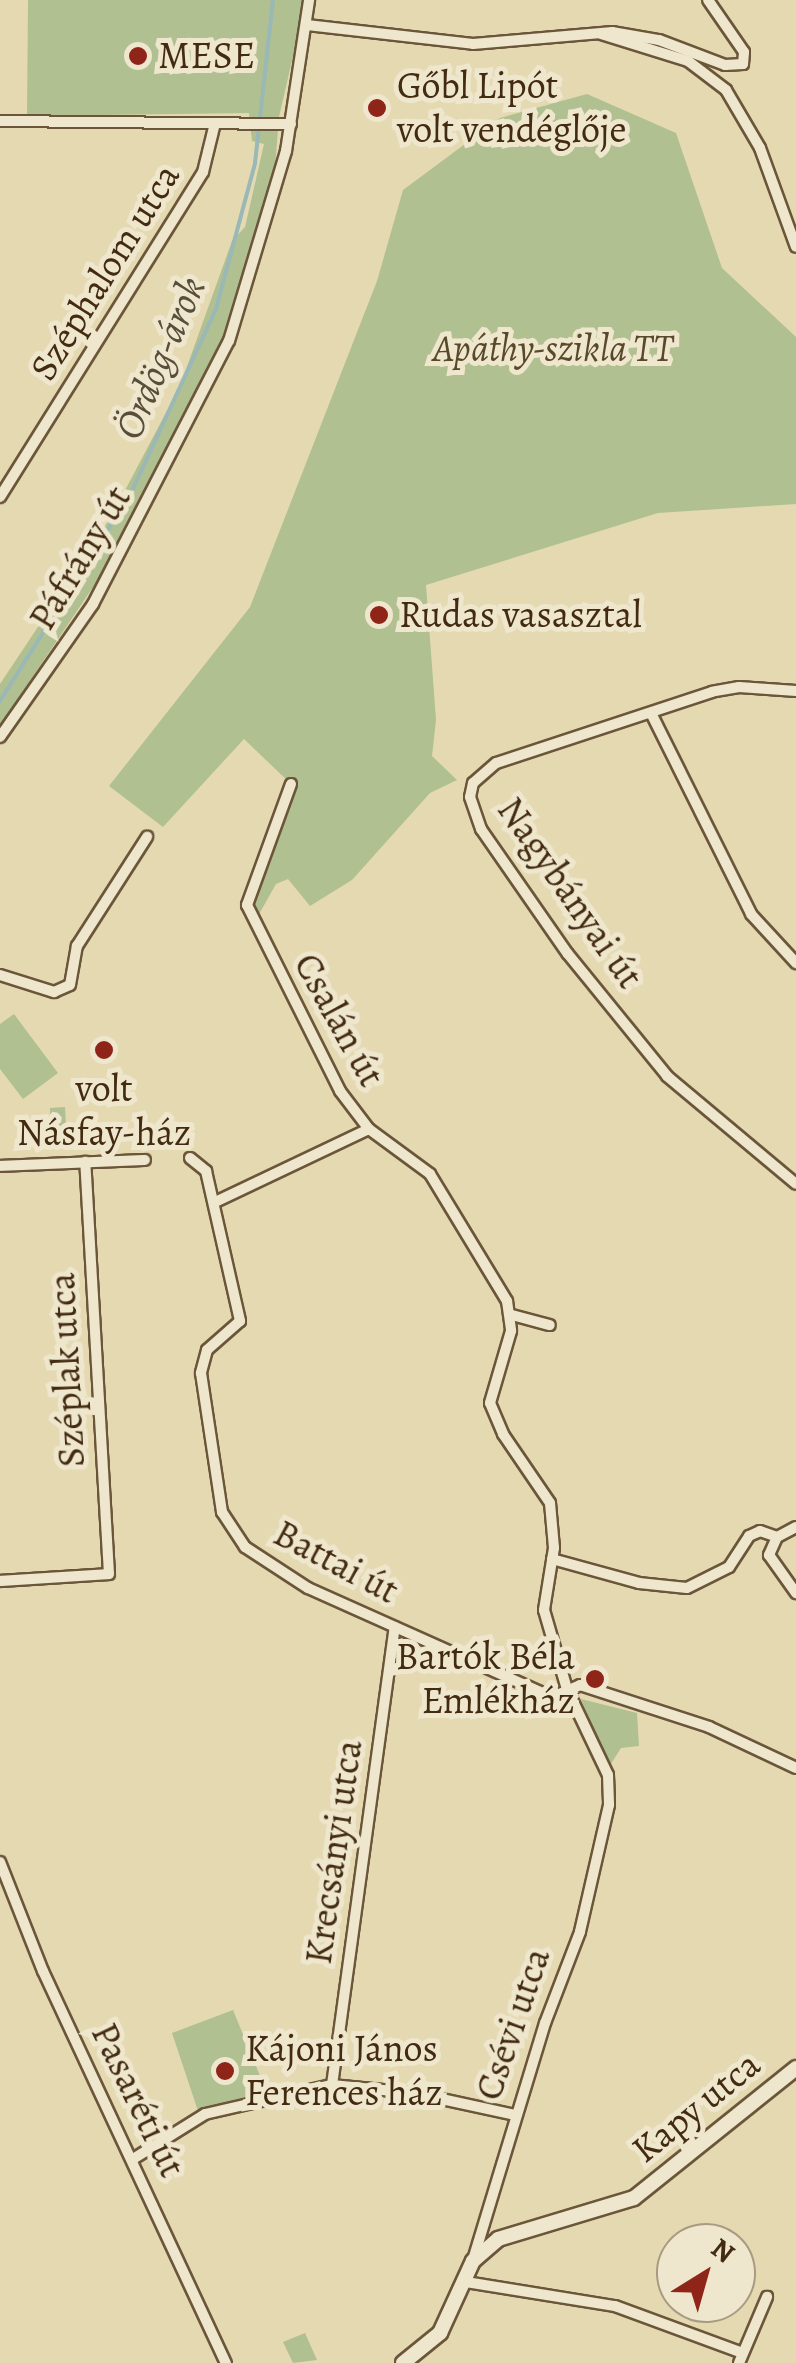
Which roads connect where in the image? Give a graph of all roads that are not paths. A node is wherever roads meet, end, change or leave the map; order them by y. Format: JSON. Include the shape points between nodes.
{"nodes":[{"id":1,"x":309,"y":0,"type":"edge"},
{"id":2,"x":708,"y":0,"type":"edge"},
{"id":3,"x":307,"y":24,"type":"junction"},
{"id":4,"x":600,"y":33,"type":"junction"},
{"id":5,"x":0,"y":121,"type":"edge"},
{"id":6,"x":215,"y":123,"type":"junction"},
{"id":7,"x":291,"y":124,"type":"junction"},
{"id":8,"x":796,"y":247,"type":"edge"},
{"id":9,"x":0,"y":497,"type":"edge"},
{"id":10,"x":796,"y":691,"type":"edge"},
{"id":11,"x":652,"y":713,"type":"junction"},
{"id":12,"x":0,"y":736,"type":"edge"},
{"id":13,"x":291,"y":784,"type":"dead end"},
{"id":14,"x":147,"y":837,"type":"dead end"},
{"id":15,"x":796,"y":963,"type":"edge"},
{"id":16,"x":0,"y":975,"type":"edge"},
{"id":17,"x":369,"y":1129,"type":"junction"},
{"id":18,"x":190,"y":1158,"type":"dead end"},
{"id":19,"x":145,"y":1160,"type":"dead end"},
{"id":20,"x":86,"y":1162,"type":"junction"},
{"id":21,"x":0,"y":1166,"type":"edge"},
{"id":22,"x":796,"y":1184,"type":"edge"},
{"id":23,"x":215,"y":1202,"type":"junction"},
{"id":24,"x":512,"y":1315,"type":"junction"},
{"id":25,"x":550,"y":1326,"type":"dead end"},
{"id":26,"x":796,"y":1527,"type":"edge"},
{"id":27,"x":776,"y":1537,"type":"junction"},
{"id":28,"x":552,"y":1558,"type":"junction"},
{"id":29,"x":0,"y":1581,"type":"edge"},
{"id":30,"x":796,"y":1593,"type":"edge"},
{"id":31,"x":394,"y":1628,"type":"junction"},
{"id":32,"x":567,"y":1689,"type":"junction"},
{"id":33,"x":796,"y":1768,"type":"edge"},
{"id":34,"x":0,"y":1862,"type":"edge"},
{"id":35,"x":6,"y":1895,"type":"edge"},
{"id":36,"x":796,"y":2068,"type":"edge"},
{"id":37,"x":332,"y":2085,"type":"junction"},
{"id":38,"x":515,"y":2115,"type":"junction"},
{"id":39,"x":133,"y":2158,"type":"junction"},
{"id":40,"x":473,"y":2261,"type":"junction"},
{"id":41,"x":466,"y":2282,"type":"junction"},
{"id":42,"x":768,"y":2297,"type":"dead end"},
{"id":43,"x":741,"y":2358,"type":"edge"},
{"id":44,"x":408,"y":2362,"type":"edge"},
{"id":45,"x":226,"y":2363,"type":"edge"}],
"edges":[{"from":1,"to":3,"type":"street","name":"Páfrány út"},
{"from":2,"to":4,"type":"street","via":[[744,52],[743,64],[725,65],[643,36]]},
{"from":3,"to":4,"type":"street","via":[[473,44]]},
{"from":3,"to":7,"type":"street","name":"Páfrány út"},
{"from":4,"to":8,"type":"street","via":[[688,61],[726,90],[760,148]]},
{"from":5,"to":6,"type":"street"},
{"from":6,"to":7,"type":"street"},
{"from":6,"to":9,"type":"street","name":"Széphalom utca","via":[[203,172]]},
{"from":7,"to":12,"type":"street","name":"Páfrány út","via":[[229,341],[93,604]]},
{"from":10,"to":11,"type":"street","name":"Nagybányai út","via":[[739,687]]},
{"from":11,"to":15,"type":"street","via":[[751,914]]},
{"from":11,"to":22,"type":"street","name":"Nagybányai út","via":[[496,763],[473,783],[474,813],[568,954],[666,1076]]},
{"from":13,"to":17,"type":"street","name":"Csalán út","via":[[247,905],[316,1054]]},
{"from":14,"to":16,"type":"street","via":[[78,946],[70,985],[54,992]]},
{"from":17,"to":23,"type":"street"},
{"from":17,"to":24,"type":"street","name":"Csalán út","via":[[430,1174]]},
{"from":18,"to":23,"type":"street","via":[[206,1171]]},
{"from":19,"to":20,"type":"street"},
{"from":20,"to":21,"type":"street"},
{"from":20,"to":29,"type":"street","name":"Széplak utca","via":[[109,1574]]},
{"from":23,"to":31,"type":"street","name":"Battai út","via":[[240,1321],[206,1350],[201,1373],[222,1512],[265,1564]]},
{"from":24,"to":25,"type":"street"},
{"from":24,"to":28,"type":"street","via":[[490,1403],[502,1434],[550,1503]]},
{"from":26,"to":27,"type":"street"},
{"from":27,"to":28,"type":"street","via":[[760,1531],[749,1536],[729,1566],[687,1588],[639,1583]]},
{"from":27,"to":30,"type":"street","via":[[770,1564]]},
{"from":28,"to":32,"type":"street","via":[[544,1610]]},
{"from":31,"to":32,"type":"street","name":"Battai út","via":[[552,1697]]},
{"from":31,"to":37,"type":"street","name":"Krecsányi utca"},
{"from":32,"to":33,"type":"street","via":[[580,1686],[708,1727]]},
{"from":32,"to":38,"type":"street","name":"Csévi utca","via":[[602,1758],[608,1806],[580,1932]]},
{"from":34,"to":35,"type":"street","name":"Pasaréti út"},
{"from":35,"to":39,"type":"street","name":"Pasaréti út"},
{"from":36,"to":40,"type":"street","name":"Kapy utca","via":[[634,2198],[508,2234]]},
{"from":37,"to":38,"type":"street","via":[[414,2093]]},
{"from":37,"to":39,"type":"street","via":[[205,2114]]},
{"from":38,"to":40,"type":"street","name":"Csévi utca"},
{"from":39,"to":45,"type":"street","name":"Pasaréti út"},
{"from":40,"to":41,"type":"street","name":"Csévi utca"},
{"from":41,"to":43,"type":"street","via":[[615,2306]]},
{"from":41,"to":44,"type":"street","name":"Csévi utca","via":[[440,2333]]},
{"from":42,"to":43,"type":"street"}]}
